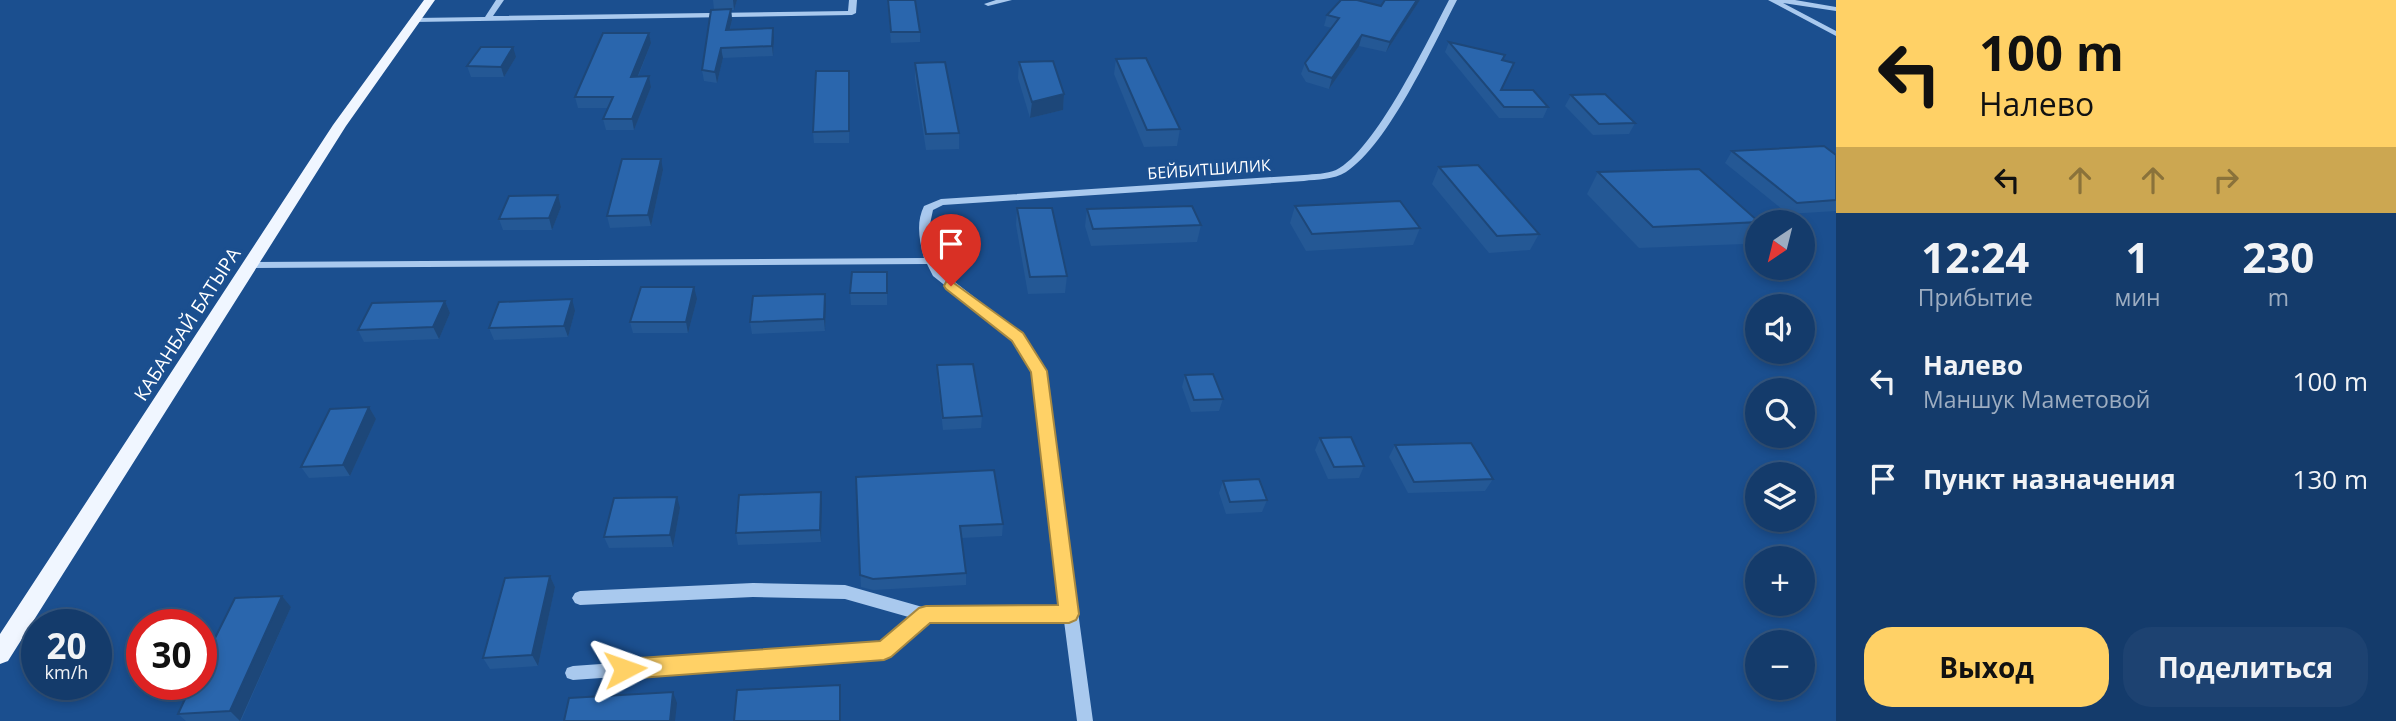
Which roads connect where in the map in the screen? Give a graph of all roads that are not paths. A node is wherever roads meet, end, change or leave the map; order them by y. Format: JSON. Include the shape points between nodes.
{"nodes":[{"id":1,"x":430,"y":0,"type":"edge"},
{"id":2,"x":500,"y":0,"type":"edge"},
{"id":3,"x":853,"y":0,"type":"edge"},
{"id":4,"x":1008,"y":0,"type":"edge"},
{"id":5,"x":1453,"y":0,"type":"edge"},
{"id":6,"x":1772,"y":0,"type":"edge"},
{"id":7,"x":1778,"y":0,"type":"edge"},
{"id":8,"x":988,"y":4,"type":"dead end"},
{"id":9,"x":1836,"y":9,"type":"edge"},
{"id":10,"x":487,"y":19,"type":"junction"},
{"id":11,"x":415,"y":20,"type":"junction"},
{"id":12,"x":1836,"y":34,"type":"edge"},
{"id":13,"x":929,"y":261,"type":"junction"},
{"id":14,"x":250,"y":265,"type":"junction"},
{"id":15,"x":580,"y":598,"type":"dead end"},
{"id":16,"x":1069,"y":614,"type":"junction"},
{"id":17,"x":926,"y":615,"type":"junction"},
{"id":18,"x":0,"y":654,"type":"edge"},
{"id":19,"x":573,"y":673,"type":"dead end"},
{"id":20,"x":1085,"y":721,"type":"edge"}],
"edges":[{"from":1,"to":11,"type":"main road","name":"КАБАНБАЙ БАТЫРА"},
{"from":2,"to":10,"type":"street"},
{"from":3,"to":10,"type":"street","via":[[852,13]]},
{"from":4,"to":8,"type":"street"},
{"from":5,"to":13,"type":"street","name":"БЕЙБИТШИЛИК","via":[[1365,150],[1340,172],[941,202],[928,208],[925,216]]},
{"from":6,"to":12,"type":"street"},
{"from":7,"to":9,"type":"street"},
{"from":10,"to":11,"type":"street"},
{"from":11,"to":14,"type":"main road","name":"КАБАНБАЙ БАТЫРА","via":[[340,125]]},
{"from":13,"to":14,"type":"street"},
{"from":13,"to":16,"type":"street","via":[[937,274],[1018,337],[1039,371]]},
{"from":14,"to":18,"type":"main road","name":"КАБАНБАЙ БАТЫРА"},
{"from":15,"to":17,"type":"street","via":[[753,590],[845,592]]},
{"from":16,"to":17,"type":"street"},
{"from":16,"to":20,"type":"street"},
{"from":17,"to":19,"type":"street","via":[[884,650]]}]}
